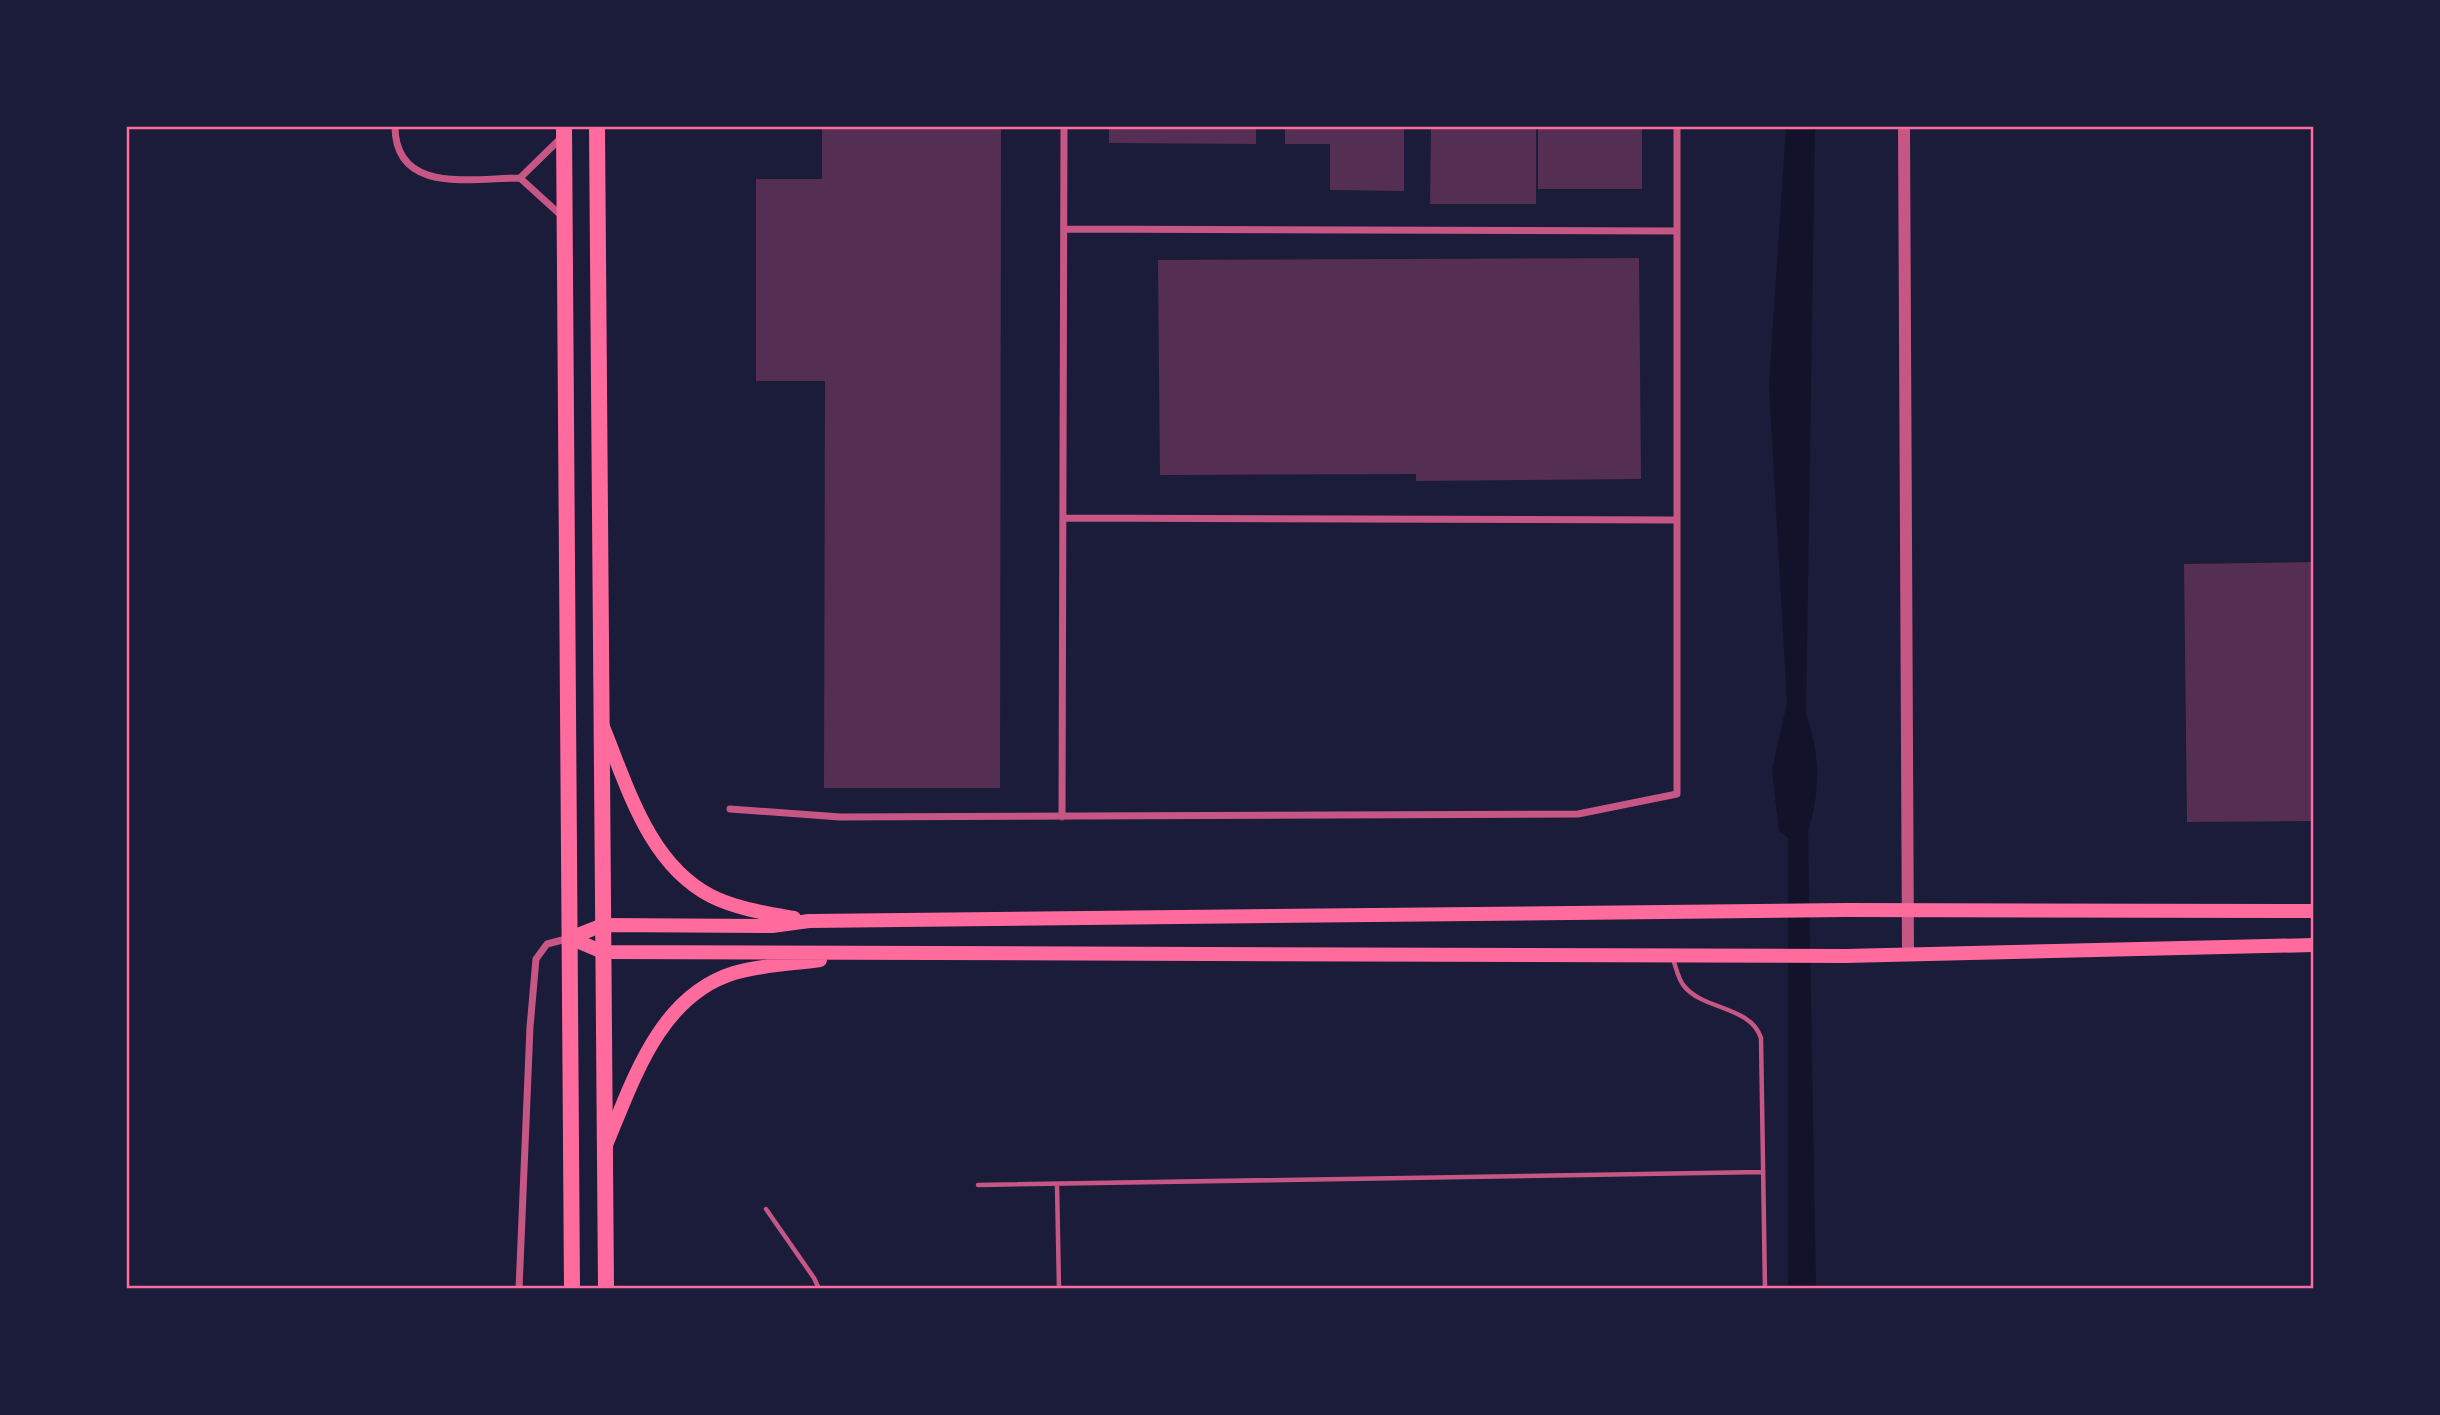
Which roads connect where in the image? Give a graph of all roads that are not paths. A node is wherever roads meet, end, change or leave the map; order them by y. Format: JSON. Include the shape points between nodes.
{"nodes":[{"id":1,"x":395,"y":126,"type":"edge"},
{"id":2,"x":597,"y":126,"type":"edge"},
{"id":3,"x":1064,"y":126,"type":"edge"},
{"id":4,"x":1677,"y":126,"type":"edge"},
{"id":5,"x":1904,"y":126,"type":"edge"},
{"id":6,"x":565,"y":131,"type":"edge"},
{"id":7,"x":520,"y":178,"type":"junction"},
{"id":8,"x":565,"y":219,"type":"junction"},
{"id":9,"x":1064,"y":229,"type":"junction"},
{"id":10,"x":1677,"y":230,"type":"junction"},
{"id":11,"x":1063,"y":518,"type":"junction"},
{"id":12,"x":1677,"y":520,"type":"junction"},
{"id":13,"x":602,"y":724,"type":"junction"},
{"id":14,"x":730,"y":809,"type":"dead end"},
{"id":15,"x":1062,"y":817,"type":"junction"},
{"id":16,"x":1908,"y":910,"type":"junction"},
{"id":17,"x":2314,"y":911,"type":"edge"},
{"id":18,"x":809,"y":921,"type":"junction"},
{"id":19,"x":603,"y":925,"type":"junction"},
{"id":20,"x":570,"y":938,"type":"junction"},
{"id":21,"x":2314,"y":944,"type":"edge"},
{"id":22,"x":604,"y":952,"type":"junction"},
{"id":23,"x":865,"y":953,"type":"junction"},
{"id":24,"x":1908,"y":954,"type":"junction"},
{"id":25,"x":1672,"y":955,"type":"junction"},
{"id":26,"x":605,"y":1146,"type":"junction"},
{"id":27,"x":1762,"y":1172,"type":"junction"},
{"id":28,"x":1057,"y":1184,"type":"junction"},
{"id":29,"x":978,"y":1185,"type":"dead end"},
{"id":30,"x":766,"y":1209,"type":"dead end"},
{"id":31,"x":519,"y":1289,"type":"edge"},
{"id":32,"x":572,"y":1289,"type":"edge"},
{"id":33,"x":606,"y":1289,"type":"edge"},
{"id":34,"x":818,"y":1289,"type":"edge"},
{"id":35,"x":1059,"y":1289,"type":"edge"},
{"id":36,"x":1765,"y":1289,"type":"edge"}],
"edges":[{"from":1,"to":7,"type":"street","via":[[402,157],[432,179]]},
{"from":2,"to":13,"type":"main road"},
{"from":3,"to":9,"type":"street"},
{"from":4,"to":10,"type":"street"},
{"from":5,"to":16,"type":"street"},
{"from":6,"to":7,"type":"street"},
{"from":6,"to":8,"type":"main road"},
{"from":7,"to":8,"type":"street"},
{"from":8,"to":20,"type":"main road"},
{"from":9,"to":10,"type":"street"},
{"from":9,"to":11,"type":"street"},
{"from":10,"to":12,"type":"street"},
{"from":11,"to":12,"type":"street"},
{"from":11,"to":15,"type":"street"},
{"from":12,"to":15,"type":"street","via":[[1677,794],[1578,814]]},
{"from":13,"to":18,"type":"main road","via":[[642,822],[690,882],[739,907]]},
{"from":13,"to":19,"type":"main road"},
{"from":14,"to":15,"type":"street","via":[[840,817]]},
{"from":16,"to":17,"type":"main road"},
{"from":16,"to":18,"type":"main road"},
{"from":16,"to":24,"type":"street"},
{"from":18,"to":19,"type":"main road","via":[[772,926]]},
{"from":19,"to":20,"type":"main road"},
{"from":19,"to":22,"type":"main road"},
{"from":20,"to":22,"type":"main road"},
{"from":20,"to":31,"type":"street","via":[[547,944],[536,959]]},
{"from":20,"to":32,"type":"main road"},
{"from":21,"to":24,"type":"main road"},
{"from":22,"to":23,"type":"main road"},
{"from":22,"to":26,"type":"main road"},
{"from":23,"to":25,"type":"main road"},
{"from":23,"to":26,"type":"main road","via":[[752,969],[703,988],[680,1008],[645,1053]]},
{"from":24,"to":25,"type":"main road"},
{"from":25,"to":27,"type":"lane","via":[[1683,985],[1758,1029]]},
{"from":26,"to":33,"type":"main road"},
{"from":27,"to":28,"type":"lane"},
{"from":27,"to":36,"type":"lane"},
{"from":28,"to":29,"type":"lane"},
{"from":28,"to":35,"type":"lane"},
{"from":30,"to":34,"type":"lane"}]}
